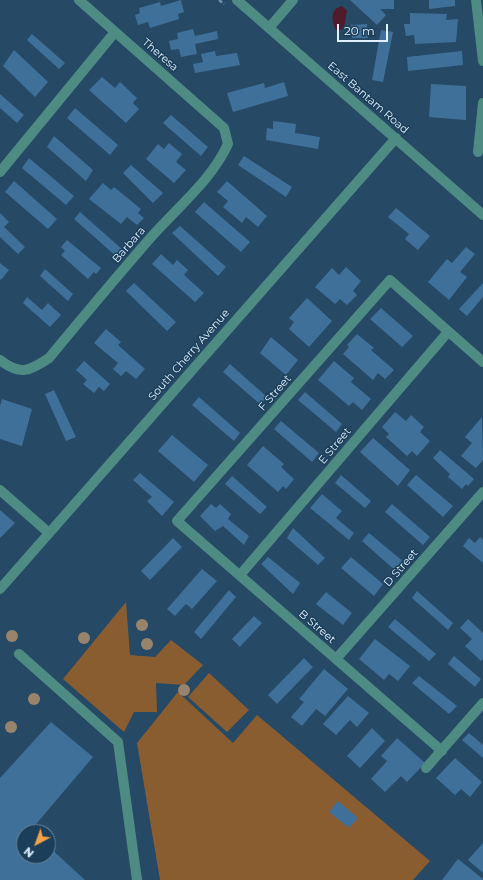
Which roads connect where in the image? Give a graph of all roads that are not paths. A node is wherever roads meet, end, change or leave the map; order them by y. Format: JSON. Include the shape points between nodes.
{"nodes":[{"id":1,"x":79,"y":0,"type":"edge"},
{"id":2,"x":237,"y":0,"type":"edge"},
{"id":3,"x":293,"y":0,"type":"edge"},
{"id":4,"x":476,"y":0,"type":"edge"},
{"id":5,"x":269,"y":28,"type":"junction"},
{"id":6,"x":116,"y":32,"type":"junction"},
{"id":7,"x":483,"y":60,"type":"edge"},
{"id":8,"x":483,"y":103,"type":"edge"},
{"id":9,"x":224,"y":128,"type":"joint"},
{"id":10,"x":396,"y":138,"type":"junction"},
{"id":11,"x":478,"y":152,"type":"dead end"},
{"id":12,"x":0,"y":172,"type":"edge"},
{"id":13,"x":483,"y":215,"type":"edge"},
{"id":14,"x":448,"y":332,"type":"junction"},
{"id":15,"x":0,"y":360,"type":"edge"},
{"id":16,"x":483,"y":362,"type":"edge"},
{"id":17,"x":0,"y":490,"type":"edge"},
{"id":18,"x":483,"y":492,"type":"edge"},
{"id":19,"x":177,"y":521,"type":"joint"},
{"id":20,"x":49,"y":533,"type":"junction"},
{"id":21,"x":240,"y":575,"type":"junction"},
{"id":22,"x":0,"y":589,"type":"edge"},
{"id":23,"x":19,"y":654,"type":"dead end"},
{"id":24,"x":336,"y":659,"type":"junction"},
{"id":25,"x":483,"y":703,"type":"edge"},
{"id":26,"x":442,"y":751,"type":"junction"},
{"id":27,"x":426,"y":768,"type":"dead end"},
{"id":28,"x":137,"y":880,"type":"edge"}],
"edges":[{"from":1,"to":6,"type":"street","name":"Theresa"},
{"from":2,"to":5,"type":"street","name":"East Bantam Road"},
{"from":3,"to":5,"type":"street"},
{"from":4,"to":7,"type":"street"},
{"from":5,"to":10,"type":"street","name":"East Bantam Road"},
{"from":6,"to":9,"type":"street","name":"Theresa"},
{"from":6,"to":12,"type":"street"},
{"from":8,"to":11,"type":"street"},
{"from":9,"to":15,"type":"street","name":"Barbara","via":[[228,144],[221,160],[49,358],[31,370],[10,368]]},
{"from":10,"to":13,"type":"street","name":"East Bantam Road"},
{"from":10,"to":20,"type":"street","name":"South Cherry Avenue"},
{"from":14,"to":16,"type":"street"},
{"from":14,"to":19,"type":"street","name":"F Street","via":[[390,280]]},
{"from":14,"to":21,"type":"street","name":"E Street"},
{"from":17,"to":20,"type":"street"},
{"from":18,"to":24,"type":"street","name":"D Street"},
{"from":19,"to":21,"type":"street","name":"B Street"},
{"from":20,"to":22,"type":"street","name":"South Cherry Avenue"},
{"from":21,"to":24,"type":"street","name":"B Street"},
{"from":23,"to":28,"type":"street","via":[[118,742]]},
{"from":24,"to":26,"type":"street","name":"B Street"},
{"from":25,"to":26,"type":"street"},
{"from":26,"to":27,"type":"street"}]}
